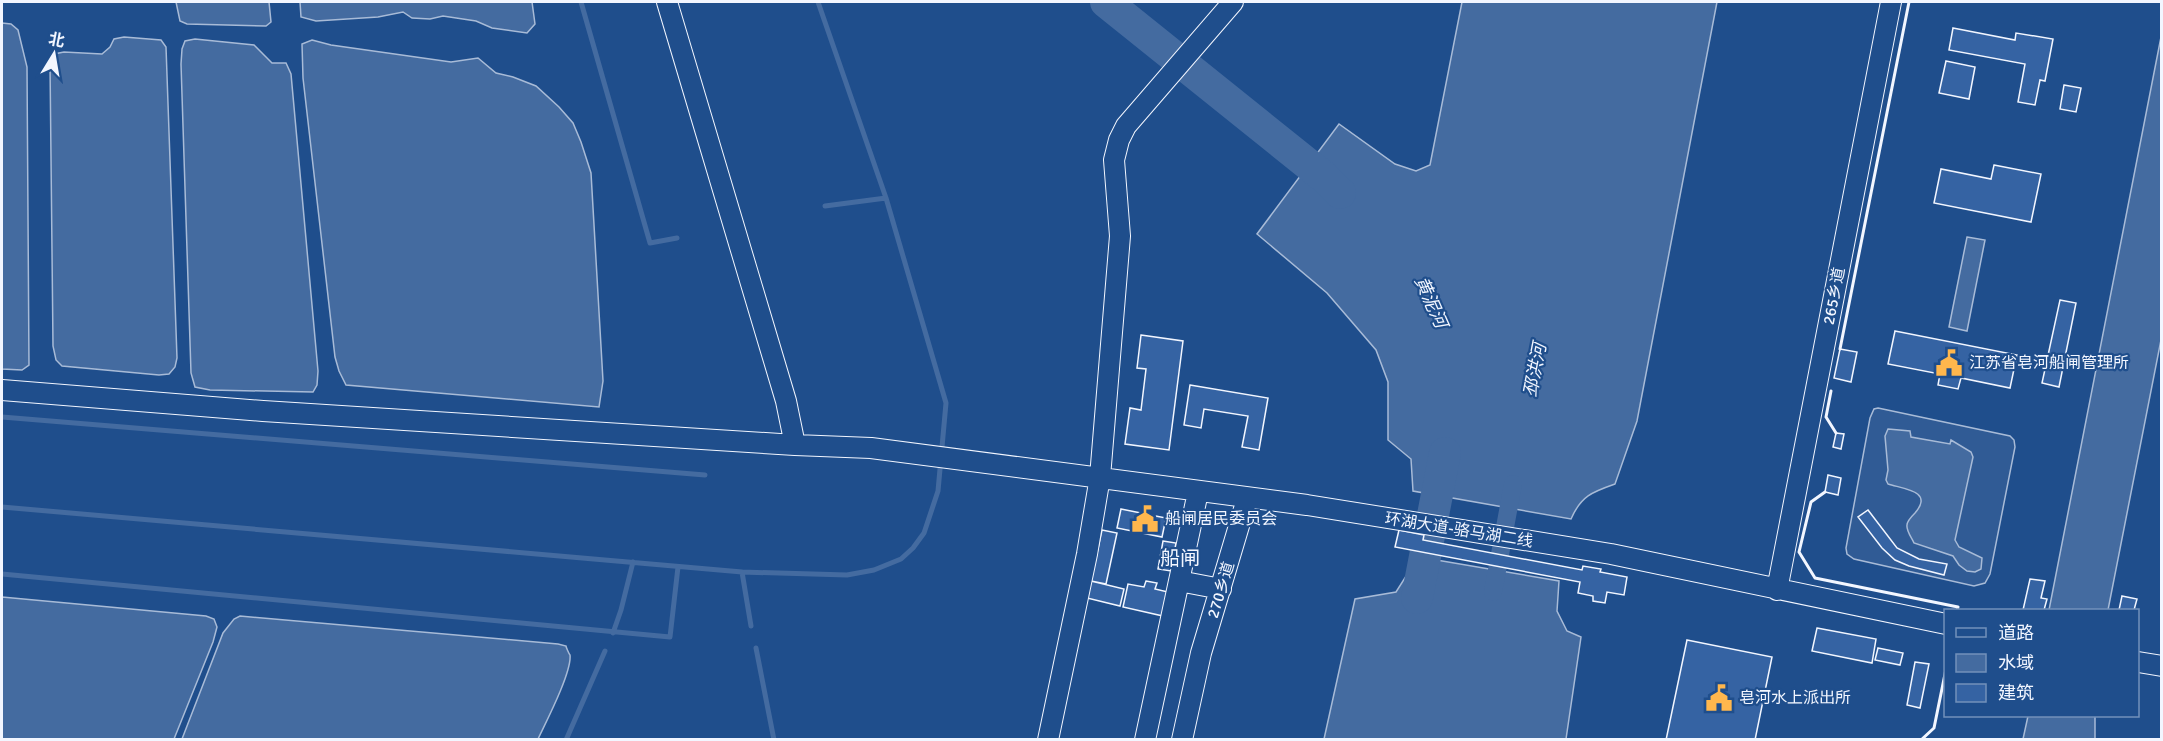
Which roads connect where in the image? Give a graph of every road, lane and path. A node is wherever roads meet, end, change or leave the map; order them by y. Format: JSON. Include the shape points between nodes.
{"nodes":[{"id":1,"x":667,"y":2,"type":"edge"},
{"id":2,"x":1233,"y":2,"type":"edge"},
{"id":3,"x":1891,"y":2,"type":"edge"},
{"id":4,"x":2,"y":390,"type":"edge"},
{"id":5,"x":795,"y":445,"type":"junction"},
{"id":6,"x":1100,"y":477,"type":"junction"},
{"id":7,"x":1198,"y":492,"type":"junction"},
{"id":8,"x":1247,"y":499,"type":"junction"},
{"id":9,"x":1179,"y":581,"type":"junction"},
{"id":10,"x":1221,"y":589,"type":"junction"},
{"id":11,"x":1777,"y":590,"type":"junction"},
{"id":12,"x":1944,"y":624,"type":"edge"},
{"id":13,"x":2139,"y":662,"type":"edge"},
{"id":14,"x":2162,"y":666,"type":"edge"},
{"id":15,"x":1048,"y":740,"type":"edge"},
{"id":16,"x":1145,"y":740,"type":"edge"},
{"id":17,"x":1182,"y":740,"type":"edge"}],
"edges":[{"from":1,"to":5,"type":"street","via":[[786,401]]},
{"from":2,"to":6,"type":"street","via":[[1126,126],[1119,140],[1114,160],[1120,236]]},
{"from":3,"to":11,"type":"street","name":"265乡道"},
{"from":4,"to":5,"type":"street"},
{"from":5,"to":6,"type":"street","via":[[871,448]]},
{"from":6,"to":7,"type":"street"},
{"from":6,"to":15,"type":"street"},
{"from":7,"to":8,"type":"street"},
{"from":7,"to":9,"type":"street"},
{"from":8,"to":10,"type":"street","name":"270乡道"},
{"from":8,"to":11,"type":"street","name":"环湖大道-骆马湖二线","via":[[1307,505],[1611,554]]},
{"from":9,"to":10,"type":"street"},
{"from":9,"to":16,"type":"street"},
{"from":10,"to":17,"type":"street","name":"270乡道","via":[[1201,653]]},
{"from":11,"to":12,"type":"street"},
{"from":13,"to":14,"type":"street"}]}
